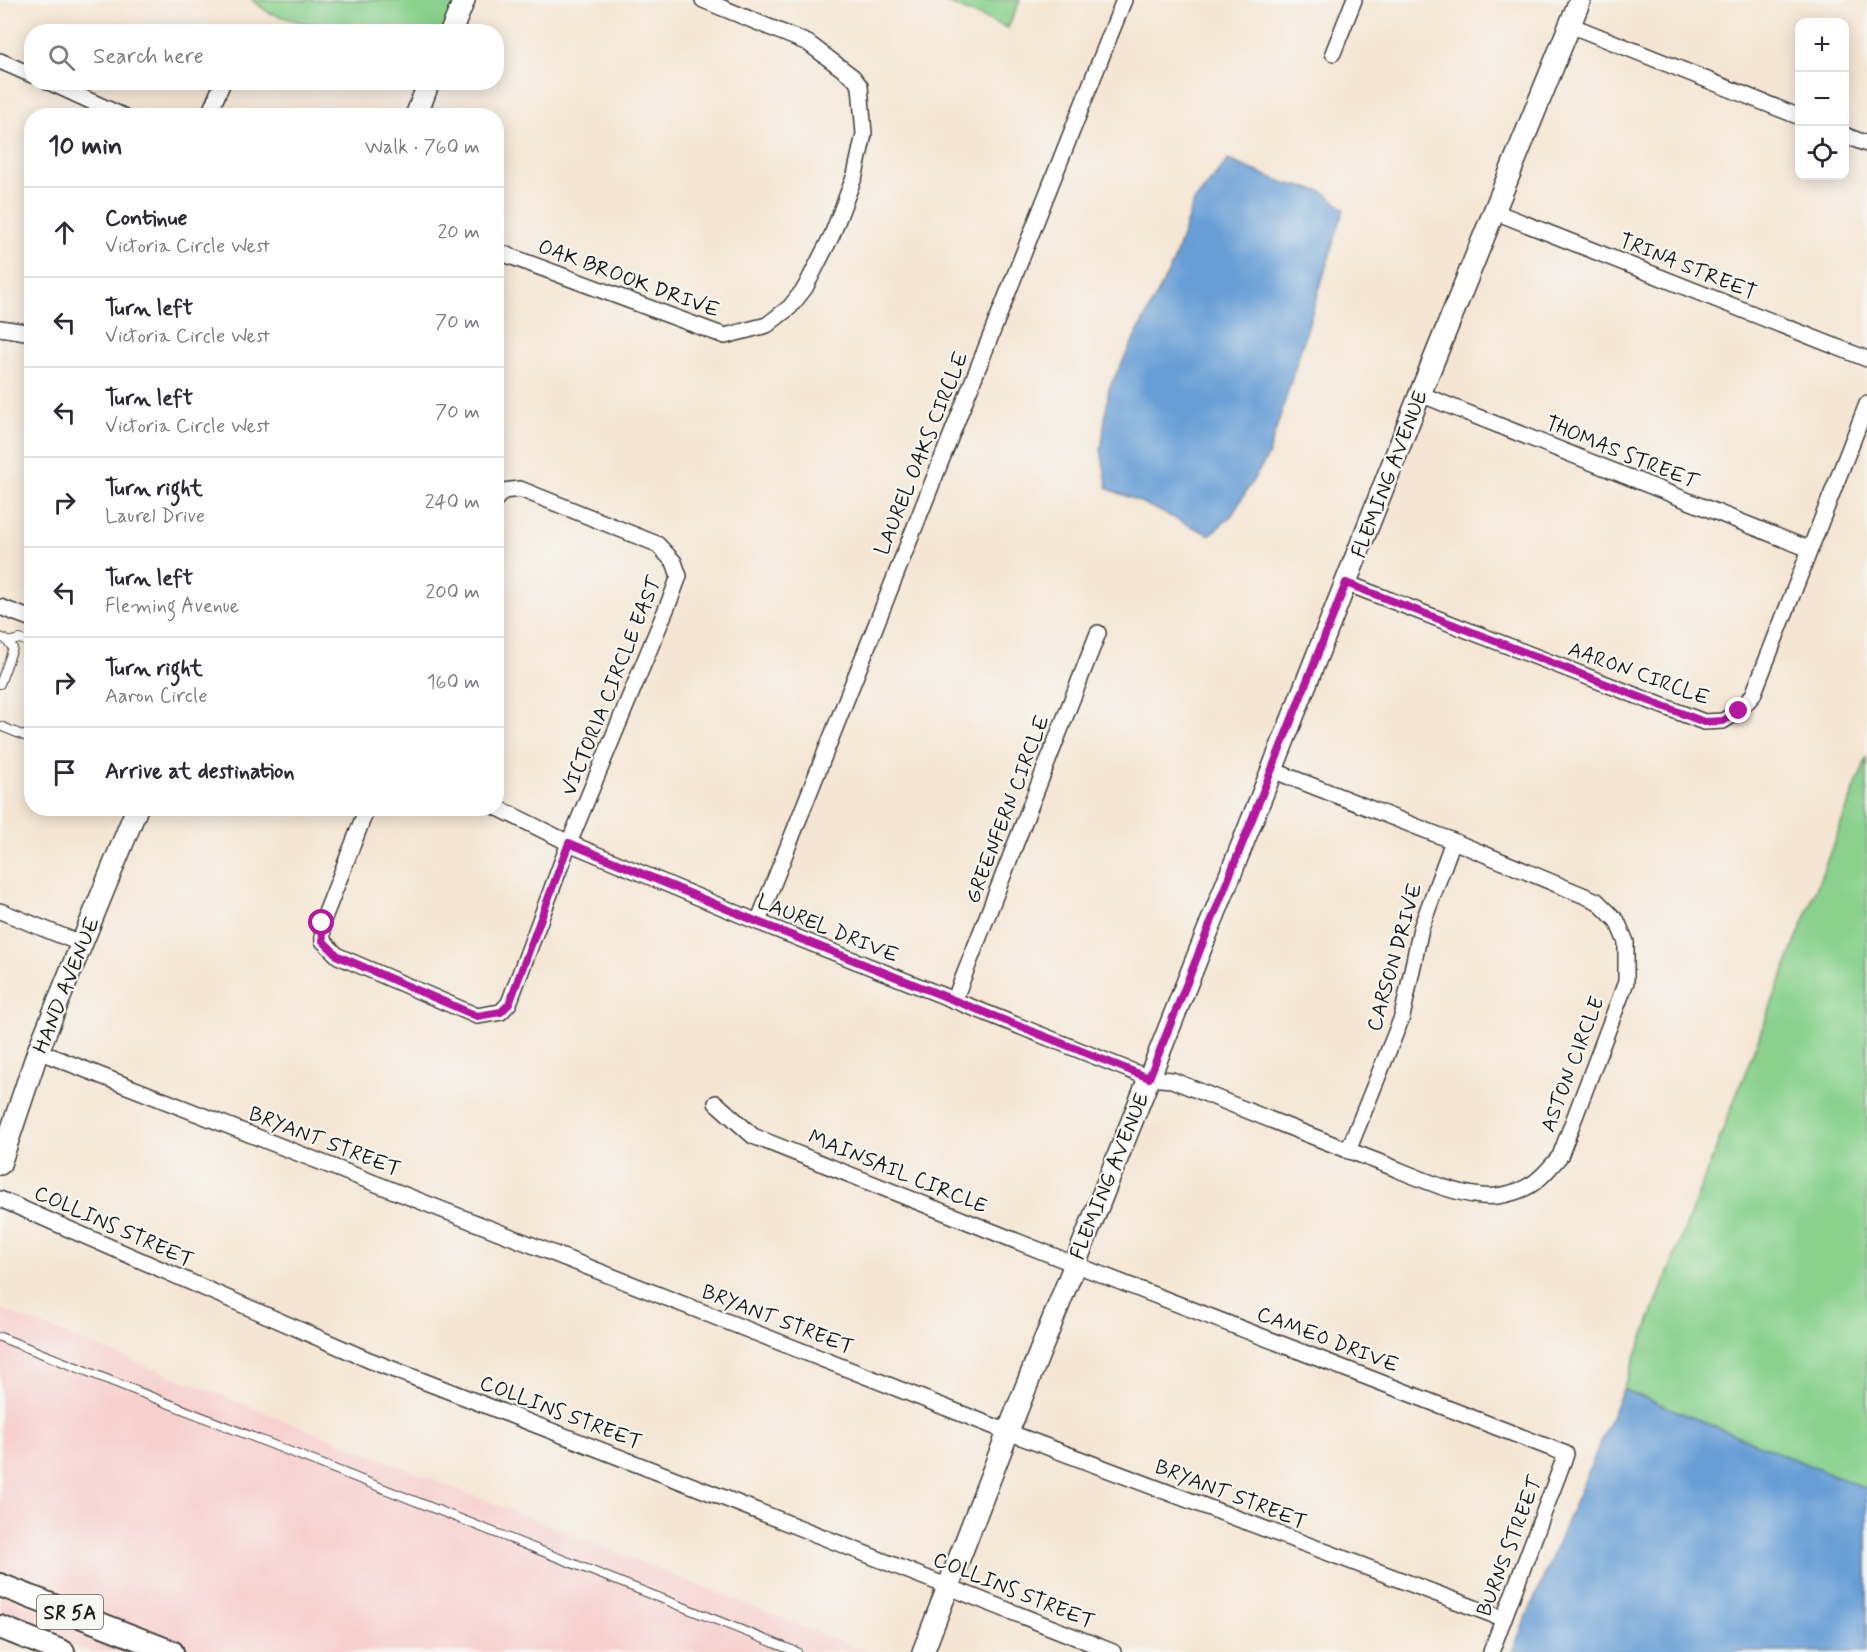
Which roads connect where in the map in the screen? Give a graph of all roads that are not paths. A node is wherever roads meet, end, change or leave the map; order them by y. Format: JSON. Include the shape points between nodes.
{"nodes":[{"id":1,"x":465,"y":0,"type":"edge"},
{"id":2,"x":704,"y":0,"type":"edge"},
{"id":3,"x":1124,"y":0,"type":"edge"},
{"id":4,"x":1354,"y":0,"type":"edge"},
{"id":5,"x":1580,"y":0,"type":"edge"},
{"id":6,"x":454,"y":24,"type":"edge"},
{"id":7,"x":1570,"y":25,"type":"junction"},
{"id":8,"x":1333,"y":53,"type":"dead end"},
{"id":9,"x":0,"y":61,"type":"edge"},
{"id":10,"x":24,"y":72,"type":"edge"},
{"id":11,"x":66,"y":90,"type":"edge"},
{"id":12,"x":219,"y":90,"type":"edge"},
{"id":13,"x":426,"y":90,"type":"edge"},
{"id":14,"x":106,"y":108,"type":"edge"},
{"id":15,"x":212,"y":108,"type":"edge"},
{"id":16,"x":419,"y":108,"type":"edge"},
{"id":17,"x":1795,"y":115,"type":"edge"},
{"id":18,"x":1849,"y":137,"type":"edge"},
{"id":19,"x":1867,"y":144,"type":"edge"},
{"id":20,"x":1493,"y":211,"type":"junction"},
{"id":21,"x":504,"y":254,"type":"edge"},
{"id":22,"x":0,"y":327,"type":"edge"},
{"id":23,"x":24,"y":332,"type":"edge"},
{"id":24,"x":1867,"y":359,"type":"edge"},
{"id":25,"x":1420,"y":394,"type":"junction"},
{"id":26,"x":1867,"y":404,"type":"edge"},
{"id":27,"x":504,"y":491,"type":"edge"},
{"id":28,"x":1809,"y":549,"type":"junction"},
{"id":29,"x":1346,"y":583,"type":"junction"},
{"id":30,"x":0,"y":607,"type":"edge"},
{"id":31,"x":24,"y":617,"type":"edge"},
{"id":32,"x":1098,"y":633,"type":"dead end"},
{"id":33,"x":0,"y":637,"type":"edge"},
{"id":34,"x":24,"y":641,"type":"edge"},
{"id":35,"x":8,"y":642,"type":"junction"},
{"id":36,"x":0,"y":684,"type":"edge"},
{"id":37,"x":0,"y":726,"type":"edge"},
{"id":38,"x":24,"y":736,"type":"edge"},
{"id":39,"x":1272,"y":770,"type":"junction"},
{"id":40,"x":504,"y":811,"type":"edge"},
{"id":41,"x":133,"y":816,"type":"edge"},
{"id":42,"x":364,"y":816,"type":"edge"},
{"id":43,"x":1453,"y":841,"type":"junction"},
{"id":44,"x":569,"y":843,"type":"junction"},
{"id":45,"x":0,"y":911,"type":"edge"},
{"id":46,"x":758,"y":922,"type":"junction"},
{"id":47,"x":82,"y":944,"type":"junction"},
{"id":48,"x":954,"y":1001,"type":"junction"},
{"id":49,"x":38,"y":1051,"type":"junction"},
{"id":50,"x":1149,"y":1078,"type":"junction"},
{"id":51,"x":716,"y":1103,"type":"dead end"},
{"id":52,"x":1348,"y":1151,"type":"junction"},
{"id":53,"x":0,"y":1164,"type":"edge"},
{"id":54,"x":0,"y":1199,"type":"edge"},
{"id":55,"x":1074,"y":1264,"type":"junction"},
{"id":56,"x":0,"y":1337,"type":"edge"},
{"id":57,"x":1008,"y":1432,"type":"junction"},
{"id":58,"x":1566,"y":1454,"type":"joint"},
{"id":59,"x":0,"y":1585,"type":"edge"},
{"id":60,"x":949,"y":1586,"type":"junction"},
{"id":61,"x":1504,"y":1619,"type":"junction"},
{"id":62,"x":0,"y":1627,"type":"edge"},
{"id":63,"x":58,"y":1651,"type":"edge"},
{"id":64,"x":172,"y":1652,"type":"edge"},
{"id":65,"x":797,"y":1652,"type":"edge"},
{"id":66,"x":923,"y":1652,"type":"edge"},
{"id":67,"x":1113,"y":1652,"type":"edge"},
{"id":68,"x":1491,"y":1652,"type":"edge"}],
"edges":[{"from":1,"to":6,"type":"street"},
{"from":2,"to":21,"type":"street","name":"OAK BROOK DRIVE","via":[[808,43],[860,86],[864,134],[855,175],[832,235],[805,288],[790,307],[767,325],[725,336]]},
{"from":3,"to":46,"type":"street","name":"LAUREL OAKS CIRCLE"},
{"from":4,"to":8,"type":"street"},
{"from":5,"to":7,"type":"street","name":"FLEMING AVENUE"},
{"from":7,"to":17,"type":"street"},
{"from":7,"to":20,"type":"street","name":"FLEMING AVENUE"},
{"from":9,"to":10,"type":"street"},
{"from":11,"to":14,"type":"street"},
{"from":12,"to":15,"type":"street"},
{"from":13,"to":16,"type":"street"},
{"from":18,"to":19,"type":"street"},
{"from":20,"to":24,"type":"street","name":"TRINA STREET"},
{"from":20,"to":25,"type":"street","name":"FLEMING AVENUE"},
{"from":22,"to":23,"type":"street"},
{"from":25,"to":28,"type":"street","name":"THOMAS STREET"},
{"from":25,"to":29,"type":"street","name":"FLEMING AVENUE"},
{"from":26,"to":28,"type":"street","name":"AARON CIRCLE"},
{"from":27,"to":44,"type":"street","name":"VICTORIA CIRCLE EAST","via":[[520,489],[657,544],[674,562],[679,576]]},
{"from":28,"to":29,"type":"street","name":"AARON CIRCLE","via":[[1753,695],[1723,721],[1704,722]]},
{"from":29,"to":39,"type":"street","name":"FLEMING AVENUE"},
{"from":30,"to":31,"type":"street"},
{"from":32,"to":48,"type":"street","name":"GREENFERN CIRCLE"},
{"from":33,"to":35,"type":"lane"},
{"from":34,"to":35,"type":"lane"},
{"from":35,"to":36,"type":"lane","via":[[13,648]]},
{"from":37,"to":38,"type":"lane"},
{"from":39,"to":43,"type":"street","name":"ASTON CIRCLE"},
{"from":39,"to":50,"type":"street","name":"FLEMING AVENUE"},
{"from":40,"to":44,"type":"street","name":"LAUREL DRIVE"},
{"from":41,"to":47,"type":"street","name":"HAND AVENUE"},
{"from":42,"to":44,"type":"street","via":[[322,923],[323,941],[338,956],[477,1016],[501,1012],[509,1004]]},
{"from":43,"to":52,"type":"street","name":"CARSON DRIVE","via":[[1421,928],[1402,1017]]},
{"from":43,"to":52,"type":"street","name":"ASTON CIRCLE","via":[[1598,901],[1617,921],[1626,942],[1626,982],[1560,1156],[1542,1178],[1526,1188],[1496,1196],[1458,1193]]},
{"from":44,"to":46,"type":"street","name":"LAUREL DRIVE"},
{"from":45,"to":47,"type":"street"},
{"from":46,"to":48,"type":"street","name":"LAUREL DRIVE"},
{"from":47,"to":49,"type":"street","name":"HAND AVENUE"},
{"from":48,"to":50,"type":"street","name":"LAUREL DRIVE"},
{"from":49,"to":53,"type":"street","name":"HAND AVENUE"},
{"from":49,"to":57,"type":"street","name":"BRYANT STREET"},
{"from":50,"to":52,"type":"street","name":"ASTON CIRCLE","via":[[1172,1080]]},
{"from":50,"to":55,"type":"street","name":"FLEMING AVENUE"},
{"from":51,"to":55,"type":"street","name":"MAINSAIL CIRCLE","via":[[753,1136]]},
{"from":54,"to":60,"type":"street","name":"COLLINS STREET","via":[[369,1360]]},
{"from":55,"to":57,"type":"street","name":"FLEMING AVENUE"},
{"from":55,"to":58,"type":"street","name":"CAMEO DRIVE"},
{"from":56,"to":65,"type":"lane"},
{"from":57,"to":60,"type":"street","name":"FLEMING AVENUE"},
{"from":57,"to":61,"type":"street","name":"BRYANT STREET"},
{"from":58,"to":61,"type":"street","name":"BURNS STREET"},
{"from":59,"to":64,"type":"main road","number":"SR 5A"},
{"from":60,"to":66,"type":"street","name":"FLEMING AVENUE"},
{"from":60,"to":67,"type":"street","name":"COLLINS STREET"},
{"from":61,"to":68,"type":"street","name":"BURNS STREET"},
{"from":62,"to":63,"type":"main road","number":"SR 5A"}]}
